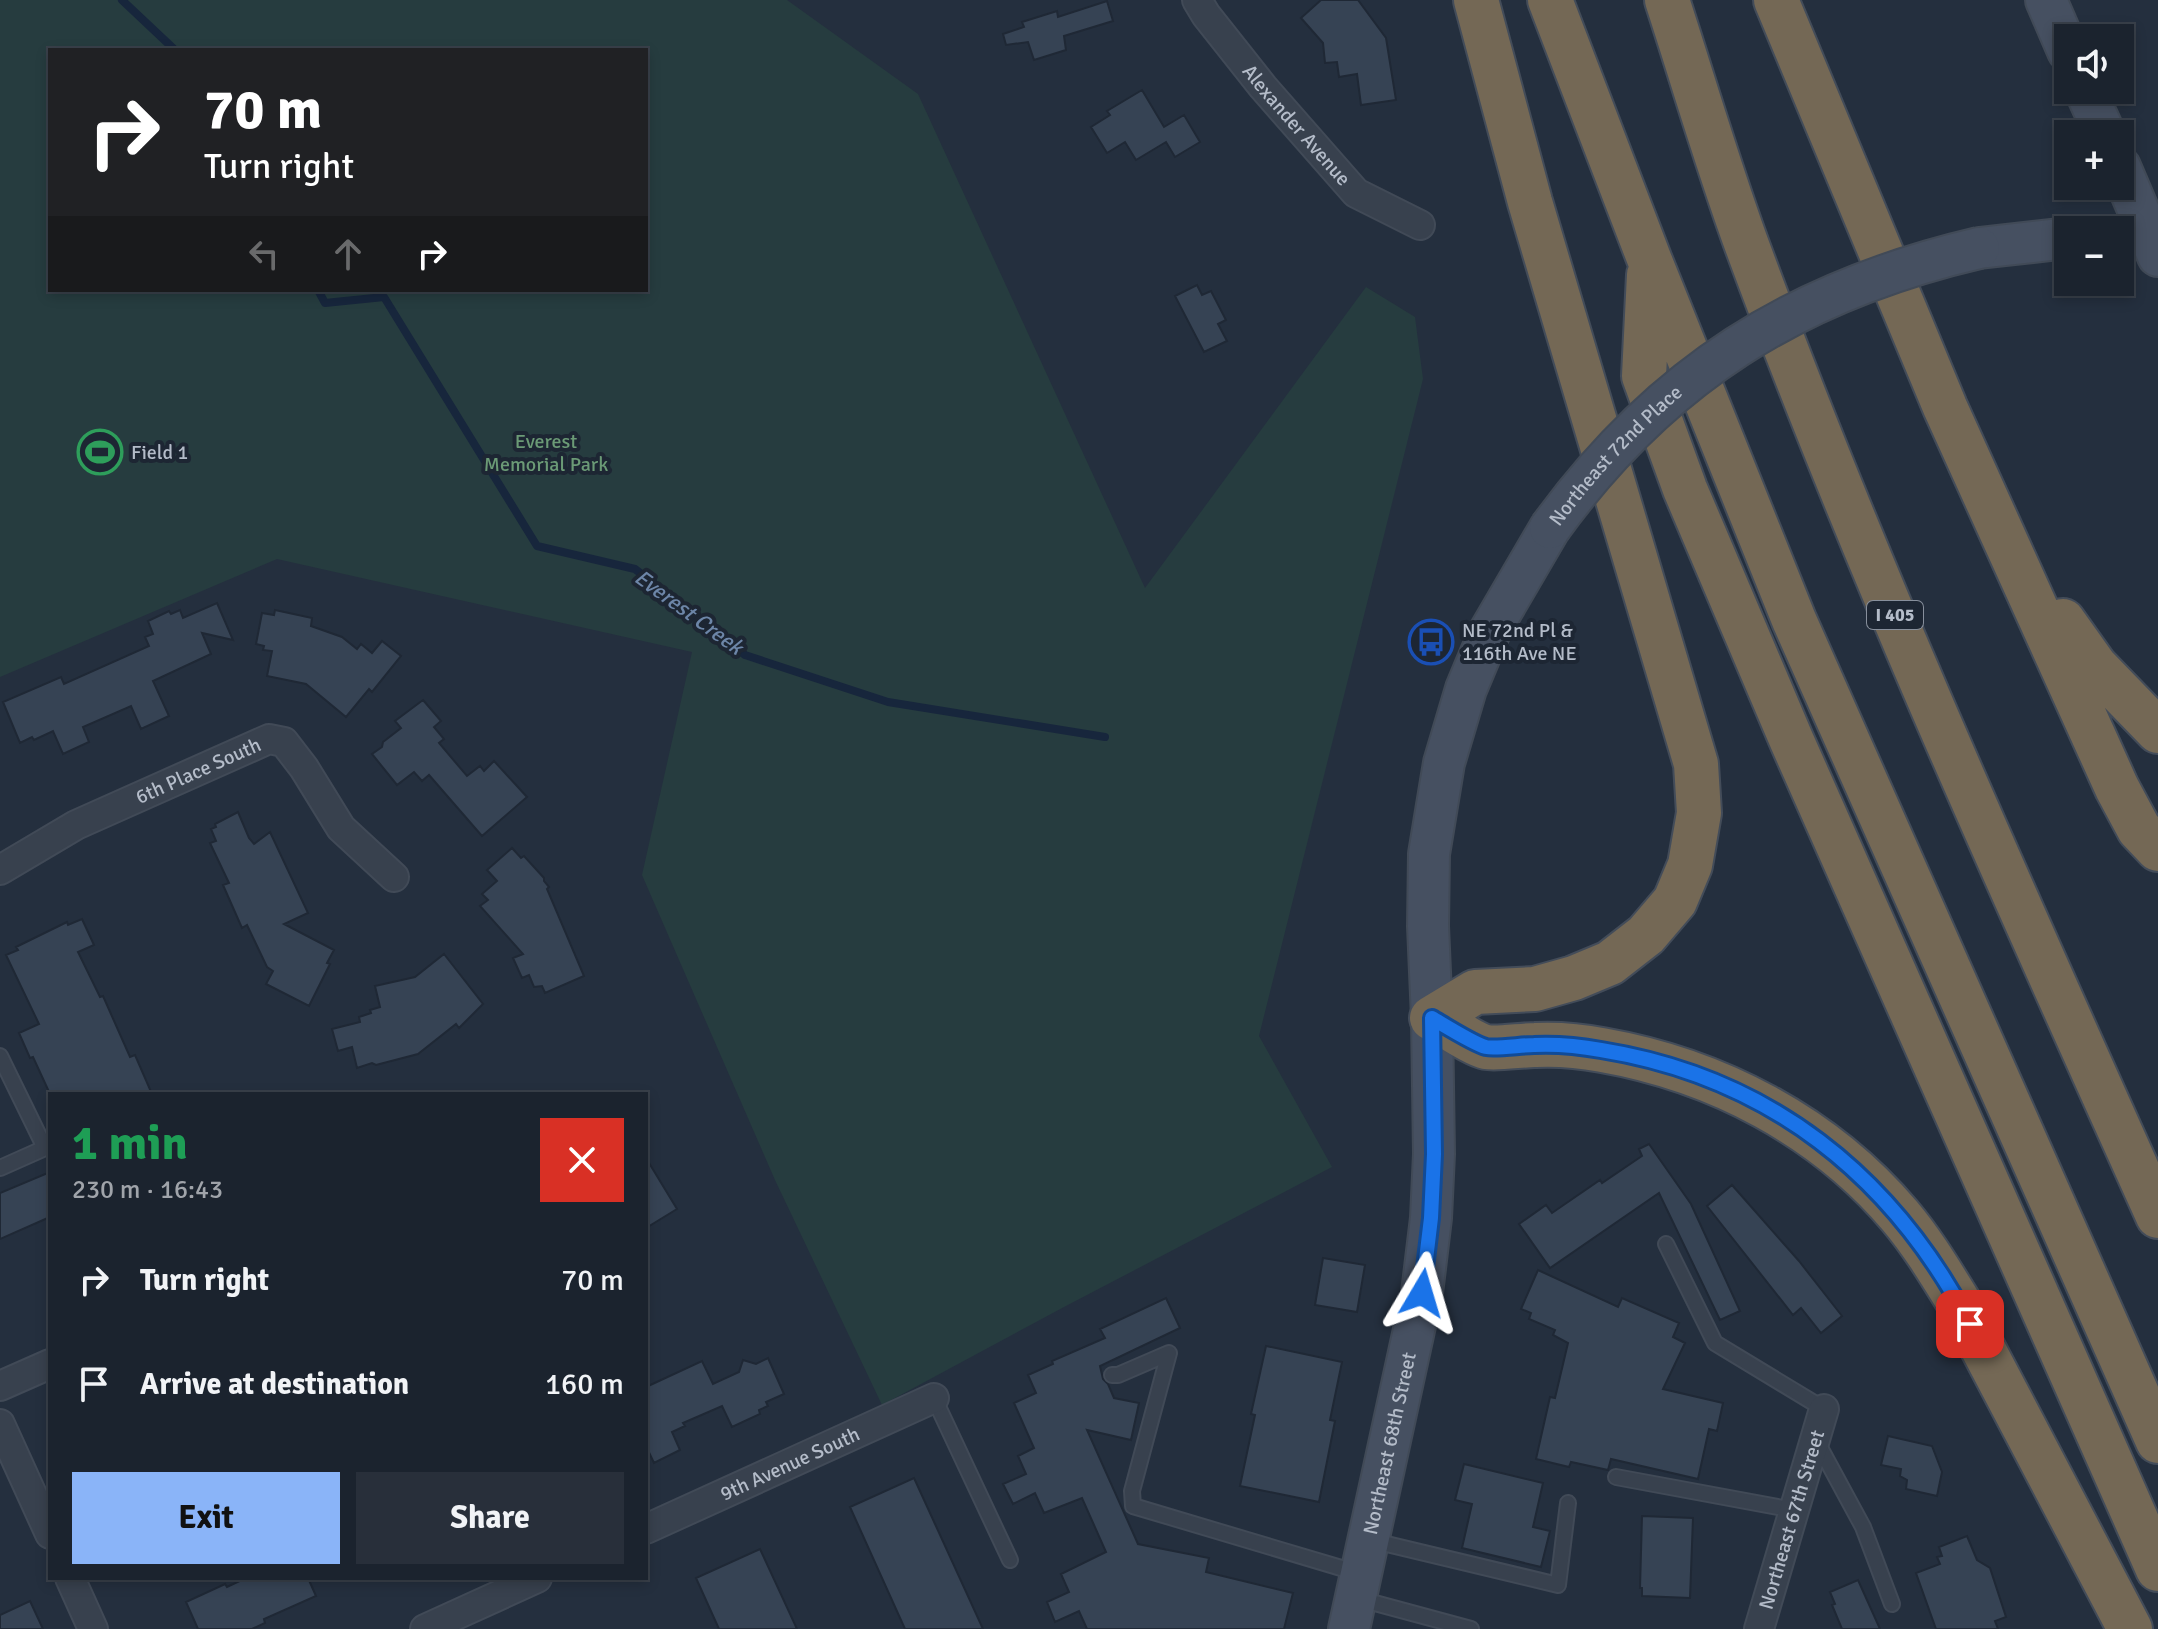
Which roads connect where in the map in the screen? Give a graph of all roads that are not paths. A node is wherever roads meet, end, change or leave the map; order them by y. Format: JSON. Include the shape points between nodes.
{"nodes":[{"id":1,"x":1197,"y":0,"type":"edge"},
{"id":2,"x":1476,"y":0,"type":"edge"},
{"id":3,"x":1550,"y":0,"type":"edge"},
{"id":4,"x":1667,"y":0,"type":"edge"},
{"id":5,"x":1776,"y":0,"type":"edge"},
{"id":6,"x":2046,"y":0,"type":"edge"},
{"id":7,"x":2056,"y":24,"type":"edge"},
{"id":8,"x":2131,"y":200,"type":"edge"},
{"id":9,"x":1420,"y":225,"type":"dead end"},
{"id":10,"x":2054,"y":240,"type":"edge"},
{"id":11,"x":2146,"y":242,"type":"edge"},
{"id":12,"x":1650,"y":261,"type":"junction"},
{"id":13,"x":1991,"y":510,"type":"junction"},
{"id":14,"x":2158,"y":731,"type":"edge"},
{"id":15,"x":2158,"y":849,"type":"edge"},
{"id":16,"x":0,"y":870,"type":"edge"},
{"id":17,"x":394,"y":877,"type":"dead end"},
{"id":18,"x":1432,"y":1018,"type":"junction"},
{"id":19,"x":0,"y":1056,"type":"edge"},
{"id":20,"x":0,"y":1168,"type":"edge"},
{"id":21,"x":2158,"y":1216,"type":"edge"},
{"id":22,"x":1666,"y":1244,"type":"dead end"},
{"id":23,"x":48,"y":1365,"type":"edge"},
{"id":24,"x":1112,"y":1375,"type":"dead end"},
{"id":25,"x":0,"y":1386,"type":"edge"},
{"id":26,"x":934,"y":1398,"type":"joint"},
{"id":27,"x":1824,"y":1409,"type":"joint"},
{"id":28,"x":0,"y":1424,"type":"edge"},
{"id":29,"x":1815,"y":1438,"type":"junction"},
{"id":30,"x":2158,"y":1441,"type":"edge"},
{"id":31,"x":1616,"y":1477,"type":"dead end"},
{"id":32,"x":1568,"y":1503,"type":"dead end"},
{"id":33,"x":1794,"y":1510,"type":"junction"},
{"id":34,"x":648,"y":1528,"type":"edge"},
{"id":35,"x":48,"y":1530,"type":"edge"},
{"id":36,"x":1010,"y":1560,"type":"dead end"},
{"id":37,"x":2158,"y":1569,"type":"edge"},
{"id":38,"x":71,"y":1580,"type":"edge"},
{"id":39,"x":533,"y":1580,"type":"edge"},
{"id":40,"x":1359,"y":1585,"type":"edge"},
{"id":41,"x":1892,"y":1604,"type":"dead end"},
{"id":42,"x":93,"y":1629,"type":"edge"},
{"id":43,"x":425,"y":1629,"type":"edge"},
{"id":44,"x":1471,"y":1629,"type":"edge"},
{"id":45,"x":1759,"y":1629,"type":"edge"},
{"id":46,"x":2130,"y":1629,"type":"edge"}],
"edges":[{"from":1,"to":9,"type":"street","name":"Alexander Avenue","via":[[1263,87],[1356,193]]},
{"from":2,"to":18,"type":"highway","via":[[1530,202],[1696,764],[1699,813],[1690,865],[1675,901],[1646,935],[1610,963],[1535,989],[1475,992]]},
{"from":3,"to":12,"type":"highway"},
{"from":4,"to":21,"type":"highway","number":"I 405","via":[[1748,248],[1849,507],[1993,849]]},
{"from":5,"to":13,"type":"highway"},
{"from":6,"to":7,"type":"main road"},
{"from":8,"to":11,"type":"main road"},
{"from":10,"to":18,"type":"main road","name":"Northeast 72nd Place","bridge":true,"via":[[1934,258],[1833,294],[1785,318],[1694,376],[1653,410],[1579,488],[1506,600],[1481,649],[1444,763],[1429,854]]},
{"from":12,"to":30,"type":"highway","via":[[1794,620]]},
{"from":12,"to":37,"type":"highway","via":[[1644,376],[1685,489]]},
{"from":13,"to":14,"type":"highway","via":[[2095,666]]},
{"from":13,"to":15,"type":"highway","via":[[2117,788],[2139,829]]},
{"from":16,"to":17,"type":"street","name":"6th Place South","via":[[76,825],[269,739],[284,742],[341,828]]},
{"from":18,"to":40,"type":"main road","name":"Northeast 68th Street","via":[[1434,1154],[1422,1293]]},
{"from":18,"to":46,"type":"highway","via":[[1486,1047],[1599,1049],[1707,1078],[1760,1103],[1845,1161],[1932,1257]]},
{"from":19,"to":20,"type":"lane","via":[[45,1148]]},
{"from":22,"to":27,"type":"lane","via":[[1715,1343]]},
{"from":23,"to":25,"type":"street"},
{"from":24,"to":40,"type":"lane","via":[[1169,1353],[1132,1491],[1133,1506]]},
{"from":26,"to":34,"type":"street","name":"9th Avenue South"},
{"from":26,"to":36,"type":"lane"},
{"from":27,"to":29,"type":"street","name":"Northeast 67th Street"},
{"from":28,"to":35,"type":"street"},
{"from":29,"to":33,"type":"street","name":"Northeast 67th Street"},
{"from":29,"to":41,"type":"lane","via":[[1863,1527]]},
{"from":31,"to":33,"type":"lane"},
{"from":32,"to":40,"type":"lane","via":[[1558,1585]]},
{"from":33,"to":45,"type":"street","name":"Northeast 67th Street"},
{"from":38,"to":42,"type":"street"},
{"from":39,"to":43,"type":"street"},
{"from":40,"to":44,"type":"lane"}]}
